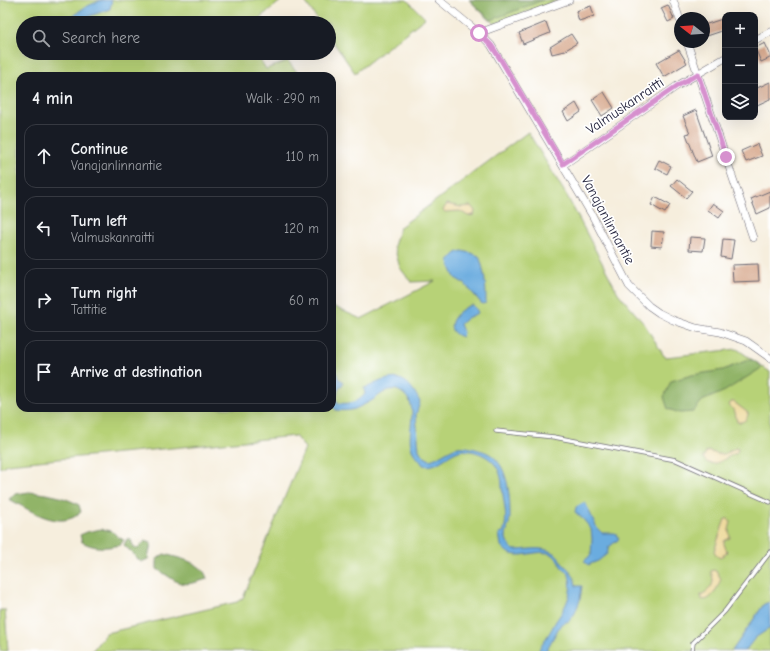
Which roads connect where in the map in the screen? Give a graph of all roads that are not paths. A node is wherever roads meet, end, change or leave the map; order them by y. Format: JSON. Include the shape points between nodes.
{"nodes":[{"id":1,"x":440,"y":0,"type":"edge"},
{"id":2,"x":568,"y":0,"type":"edge"},
{"id":3,"x":674,"y":0,"type":"edge"},
{"id":4,"x":678,"y":12,"type":"edge"},
{"id":5,"x":770,"y":32,"type":"edge"},
{"id":6,"x":479,"y":33,"type":"junction"},
{"id":7,"x":758,"y":38,"type":"edge"},
{"id":8,"x":689,"y":48,"type":"edge"},
{"id":9,"x":722,"y":60,"type":"edge"},
{"id":10,"x":698,"y":74,"type":"junction"},
{"id":11,"x":563,"y":164,"type":"junction"},
{"id":12,"x":753,"y":238,"type":"dead end"},
{"id":13,"x":770,"y":358,"type":"edge"},
{"id":14,"x":496,"y":431,"type":"dead end"},
{"id":15,"x":770,"y":502,"type":"edge"},
{"id":16,"x":770,"y":552,"type":"edge"},
{"id":17,"x":692,"y":651,"type":"edge"}],
"edges":[{"from":1,"to":6,"type":"street","name":"Vanajanlinnantie"},
{"from":2,"to":6,"type":"street"},
{"from":3,"to":4,"type":"street"},
{"from":5,"to":7,"type":"street"},
{"from":6,"to":11,"type":"street","name":"Vanajanlinnantie","via":[[501,60]]},
{"from":8,"to":10,"type":"street"},
{"from":9,"to":10,"type":"street","name":"Valmuskanraitti"},
{"from":10,"to":11,"type":"street","name":"Valmuskanraitti"},
{"from":10,"to":12,"type":"street"},
{"from":11,"to":13,"type":"street","name":"Vanajanlinnantie","via":[[629,286],[649,306],[673,320],[746,340]]},
{"from":14,"to":15,"type":"lane","via":[[554,436],[676,460]]},
{"from":16,"to":17,"type":"lane","via":[[725,611],[693,644]]}]}
